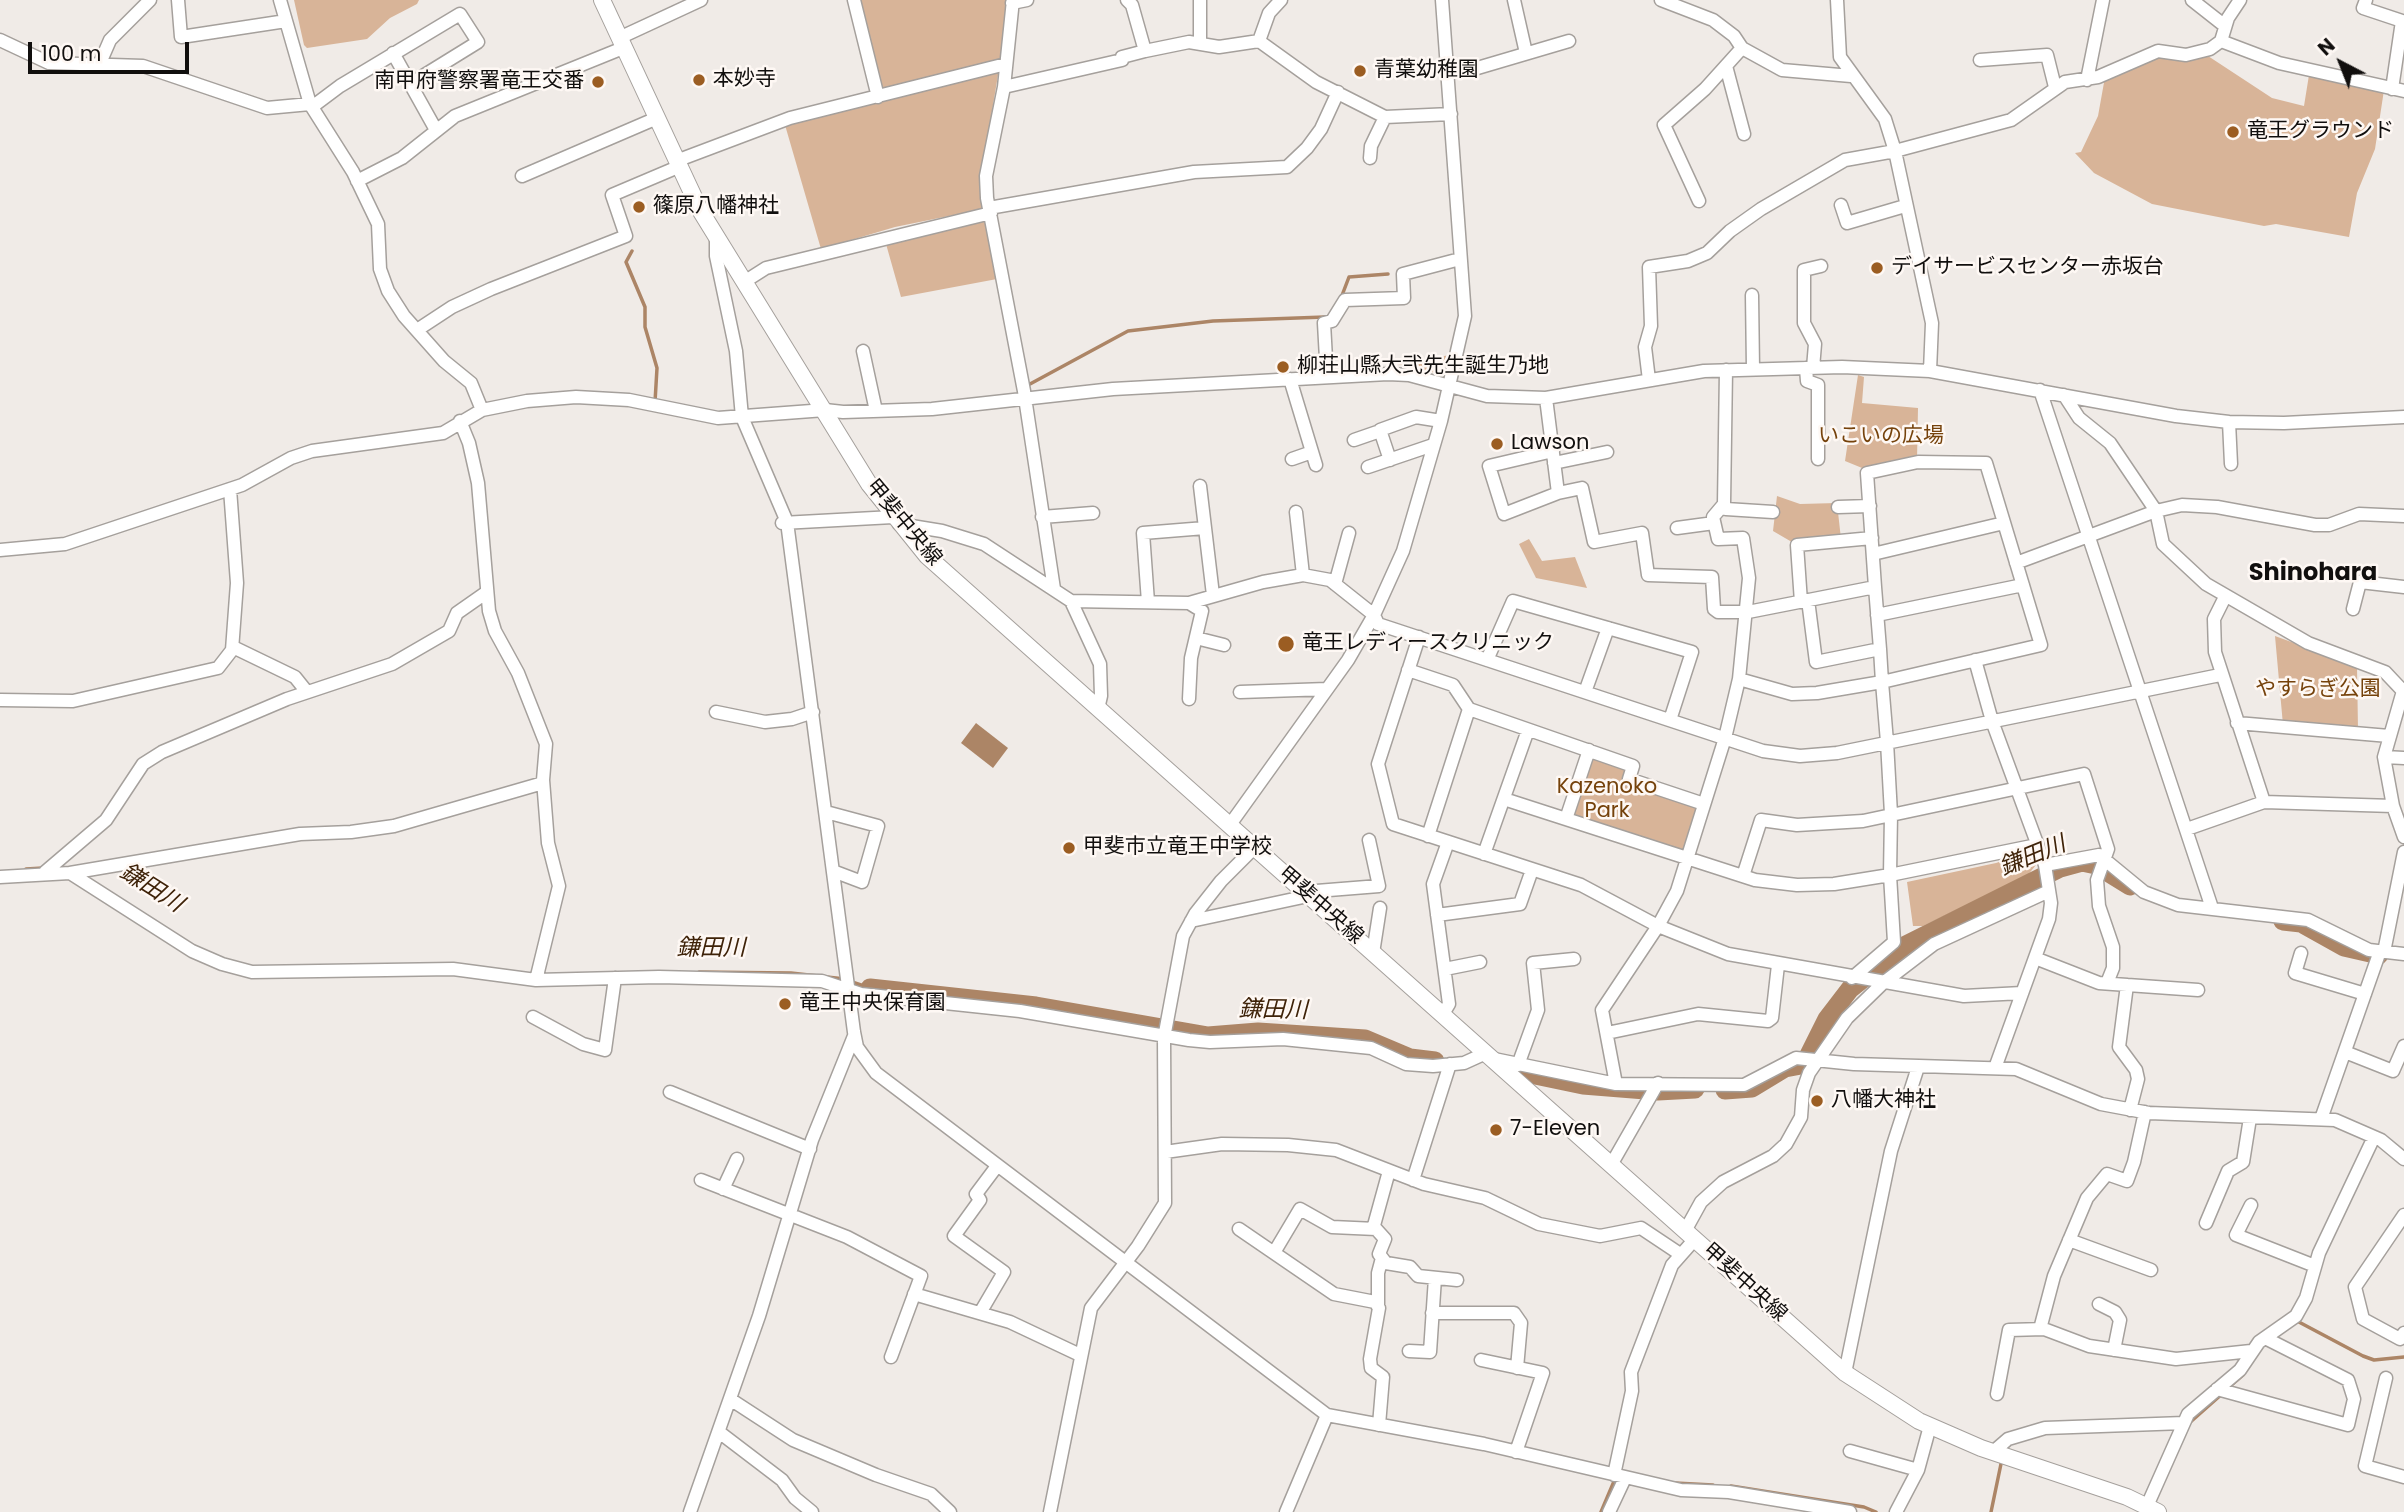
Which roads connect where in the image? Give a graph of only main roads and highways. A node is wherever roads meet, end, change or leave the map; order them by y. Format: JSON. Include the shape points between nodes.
{"nodes":[{"id":1,"x":602,"y":0,"type":"edge"},
{"id":2,"x":2144,"y":1508,"type":"edge"}],
"edges":[{"from":1,"to":2,"type":"main road","name":"甲斐中央線","via":[[677,164],[716,237],[869,484],[927,556],[1845,1373],[1888,1404],[1930,1426]]}]}
